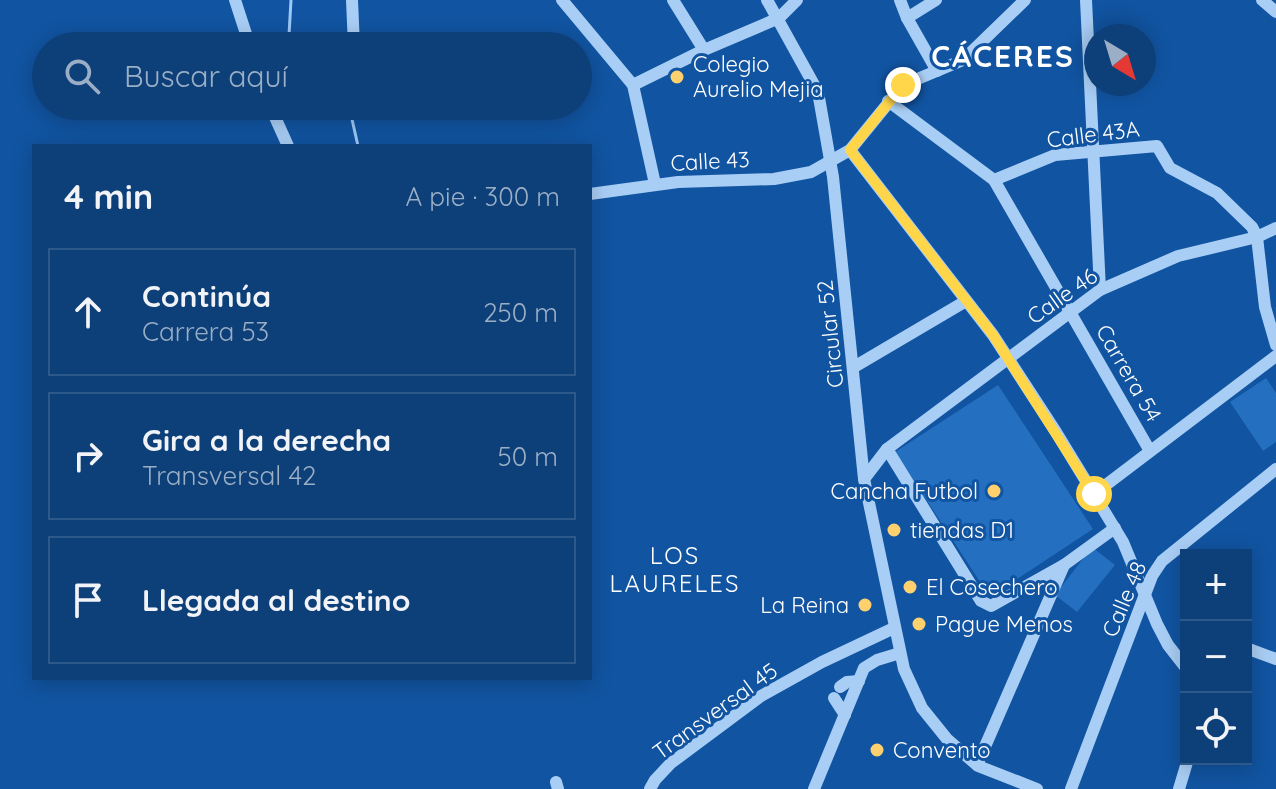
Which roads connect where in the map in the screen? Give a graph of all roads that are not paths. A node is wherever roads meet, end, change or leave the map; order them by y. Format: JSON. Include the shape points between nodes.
{"nodes":[{"id":1,"x":235,"y":0,"type":"edge"},
{"id":2,"x":352,"y":0,"type":"edge"},
{"id":3,"x":562,"y":0,"type":"edge"},
{"id":4,"x":673,"y":0,"type":"edge"},
{"id":5,"x":767,"y":0,"type":"edge"},
{"id":6,"x":797,"y":0,"type":"edge"},
{"id":7,"x":900,"y":0,"type":"edge"},
{"id":8,"x":936,"y":0,"type":"edge"},
{"id":9,"x":1025,"y":0,"type":"edge"},
{"id":10,"x":1086,"y":0,"type":"edge"},
{"id":11,"x":779,"y":18,"type":"junction"},
{"id":12,"x":907,"y":18,"type":"junction"},
{"id":13,"x":245,"y":32,"type":"edge"},
{"id":14,"x":353,"y":32,"type":"edge"},
{"id":15,"x":589,"y":32,"type":"edge"},
{"id":16,"x":592,"y":36,"type":"edge"},
{"id":17,"x":704,"y":50,"type":"junction"},
{"id":18,"x":937,"y":71,"type":"junction"},
{"id":19,"x":633,"y":85,"type":"junction"},
{"id":20,"x":888,"y":101,"type":"junction"},
{"id":21,"x":276,"y":120,"type":"edge"},
{"id":22,"x":287,"y":144,"type":"edge"},
{"id":23,"x":850,"y":150,"type":"junction"},
{"id":24,"x":1093,"y":152,"type":"junction"},
{"id":25,"x":830,"y":161,"type":"junction"},
{"id":26,"x":994,"y":180,"type":"junction"},
{"id":27,"x":655,"y":184,"type":"junction"},
{"id":28,"x":592,"y":194,"type":"edge"},
{"id":29,"x":1276,"y":228,"type":"edge"},
{"id":30,"x":1257,"y":237,"type":"junction"},
{"id":31,"x":1100,"y":290,"type":"junction"},
{"id":32,"x":966,"y":301,"type":"junction"},
{"id":33,"x":1071,"y":310,"type":"junction"},
{"id":34,"x":1276,"y":345,"type":"edge"},
{"id":35,"x":1276,"y":356,"type":"edge"},
{"id":36,"x":1008,"y":359,"type":"junction"},
{"id":37,"x":854,"y":367,"type":"junction"},
{"id":38,"x":887,"y":449,"type":"junction"},
{"id":39,"x":1150,"y":451,"type":"junction"},
{"id":40,"x":1276,"y":469,"type":"edge"},
{"id":41,"x":864,"y":479,"type":"junction"},
{"id":42,"x":1094,"y":494,"type":"junction"},
{"id":43,"x":1115,"y":528,"type":"junction"},
{"id":44,"x":1064,"y":565,"type":"junction"},
{"id":45,"x":1145,"y":595,"type":"junction"},
{"id":46,"x":894,"y":628,"type":"junction"},
{"id":47,"x":1252,"y":650,"type":"edge"},
{"id":48,"x":900,"y":653,"type":"junction"},
{"id":49,"x":1276,"y":659,"type":"edge"},
{"id":50,"x":1180,"y":660,"type":"edge"},
{"id":51,"x":859,"y":681,"type":"junction"},
{"id":52,"x":845,"y":715,"type":"junction"},
{"id":53,"x":977,"y":765,"type":"junction"},
{"id":54,"x":1186,"y":765,"type":"edge"},
{"id":55,"x":650,"y":789,"type":"edge"},
{"id":56,"x":814,"y":789,"type":"edge"},
{"id":57,"x":1037,"y":789,"type":"edge"},
{"id":58,"x":1071,"y":789,"type":"edge"},
{"id":59,"x":1179,"y":789,"type":"edge"}],
"edges":[{"from":1,"to":13,"type":"street"},
{"from":2,"to":14,"type":"street"},
{"from":3,"to":15,"type":"street"},
{"from":4,"to":17,"type":"street"},
{"from":5,"to":11,"type":"street","name":"Circular 52"},
{"from":6,"to":11,"type":"street"},
{"from":7,"to":12,"type":"street"},
{"from":8,"to":12,"type":"street"},
{"from":9,"to":18,"type":"street","via":[[963,60]]},
{"from":10,"to":24,"type":"street"},
{"from":11,"to":17,"type":"street"},
{"from":11,"to":25,"type":"street","name":"Circular 52","via":[[818,92]]},
{"from":12,"to":18,"type":"street"},
{"from":16,"to":19,"type":"street"},
{"from":17,"to":19,"type":"street"},
{"from":18,"to":20,"type":"street","via":[[903,85]]},
{"from":19,"to":27,"type":"street"},
{"from":20,"to":23,"type":"street"},
{"from":20,"to":26,"type":"street","name":"Carrera 54"},
{"from":21,"to":22,"type":"street"},
{"from":23,"to":25,"type":"street","name":"Calle 43"},
{"from":23,"to":32,"type":"street"},
{"from":24,"to":26,"type":"street","name":"Calle 43A","via":[[1055,155]]},
{"from":24,"to":30,"type":"street","name":"Calle 43A","via":[[1157,146],[1170,168],[1217,193]]},
{"from":24,"to":31,"type":"street"},
{"from":25,"to":27,"type":"street","name":"Calle 43","via":[[811,172],[774,179]]},
{"from":25,"to":37,"type":"street","name":"Circular 52"},
{"from":26,"to":33,"type":"street","name":"Carrera 54"},
{"from":27,"to":28,"type":"street","name":"Calle 43"},
{"from":29,"to":30,"type":"street","name":"Calle 46"},
{"from":30,"to":31,"type":"street","name":"Calle 46","via":[[1178,256]]},
{"from":30,"to":34,"type":"street","via":[[1265,307]]},
{"from":31,"to":33,"type":"street","name":"Calle 46"},
{"from":32,"to":36,"type":"street"},
{"from":32,"to":37,"type":"street"},
{"from":33,"to":36,"type":"street","name":"Calle 46"},
{"from":33,"to":39,"type":"street","name":"Carrera 54"},
{"from":35,"to":39,"type":"street"},
{"from":36,"to":38,"type":"street","name":"Calle 46"},
{"from":36,"to":42,"type":"street"},
{"from":37,"to":41,"type":"street","name":"Circular 52"},
{"from":38,"to":41,"type":"street","name":"Calle 46"},
{"from":38,"to":44,"type":"street","via":[[981,601],[991,606]]},
{"from":39,"to":42,"type":"street"},
{"from":40,"to":45,"type":"street","name":"Calle 48","via":[[1162,561]]},
{"from":41,"to":46,"type":"street","name":"Circular 52"},
{"from":42,"to":43,"type":"street"},
{"from":43,"to":44,"type":"street"},
{"from":43,"to":45,"type":"street"},
{"from":44,"to":53,"type":"street"},
{"from":45,"to":50,"type":"street"},
{"from":45,"to":58,"type":"street","name":"Calle 48"},
{"from":46,"to":48,"type":"street","name":"Circular 52"},
{"from":46,"to":55,"type":"street","name":"Transversal 45","via":[[761,696],[671,763]]},
{"from":47,"to":49,"type":"street"},
{"from":48,"to":51,"type":"street","via":[[864,668]]},
{"from":48,"to":53,"type":"street","name":"Circular 52","via":[[922,708]]},
{"from":51,"to":52,"type":"street"},
{"from":51,"to":52,"type":"street","via":[[847,682],[837,692]]},
{"from":52,"to":56,"type":"street"},
{"from":53,"to":57,"type":"street","name":"Circular 52"},
{"from":54,"to":59,"type":"street"}]}
